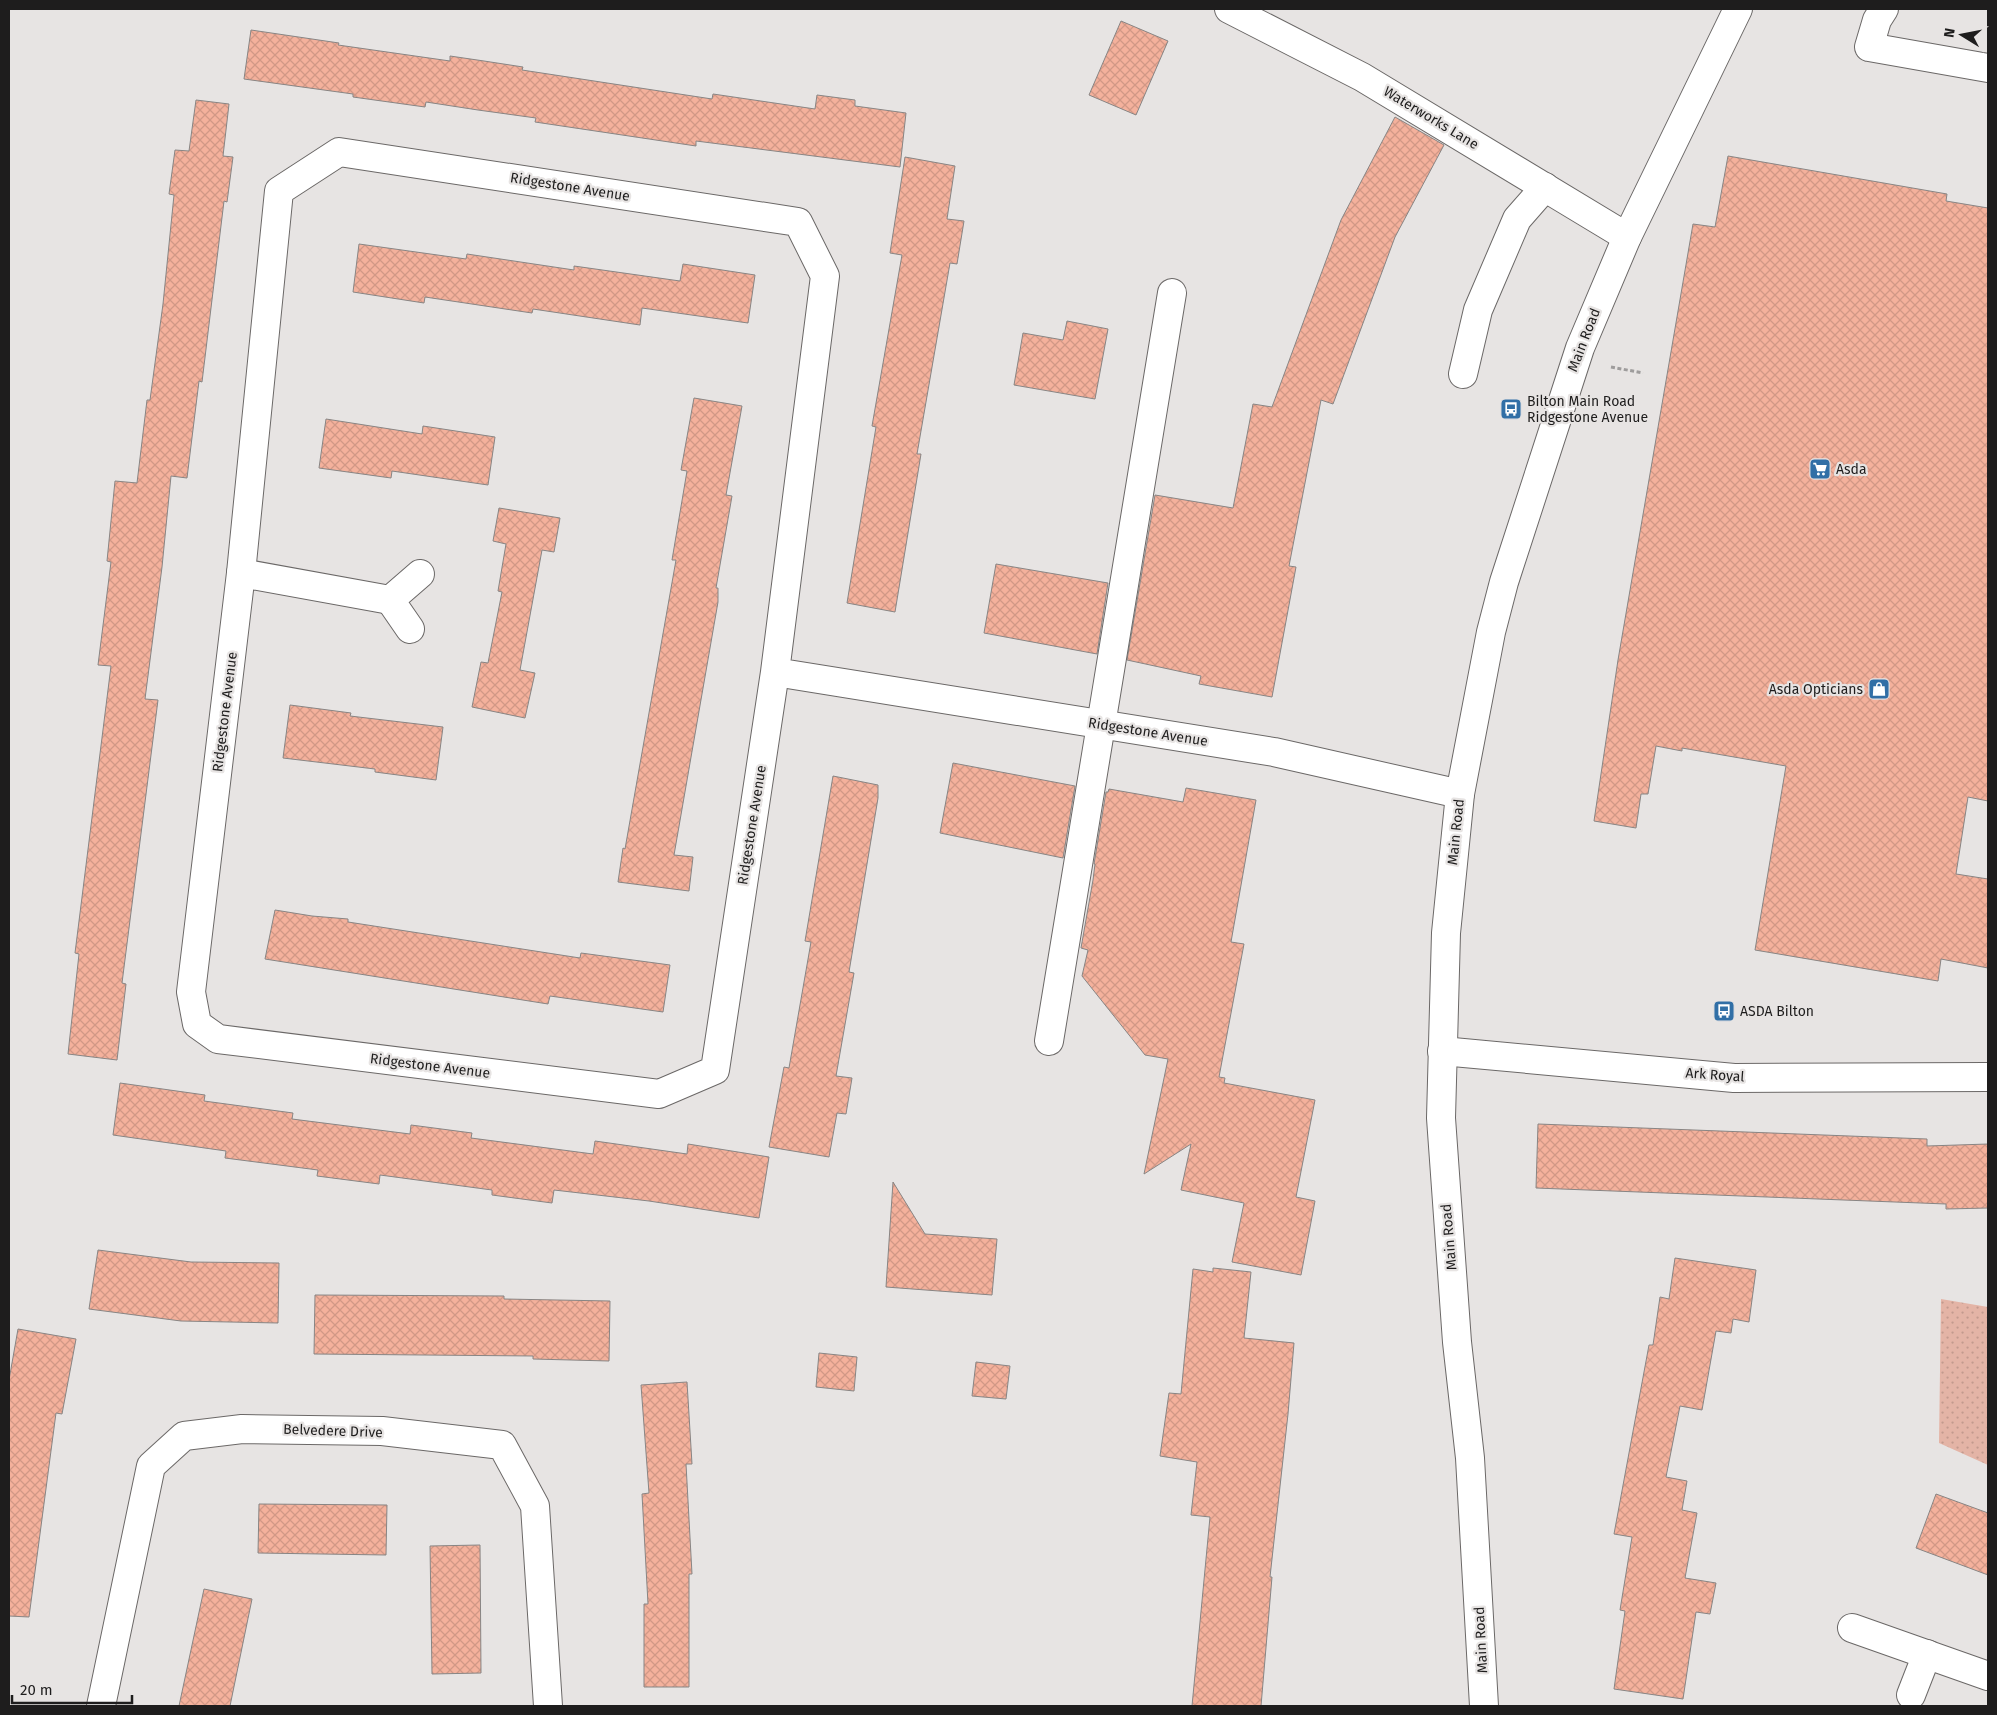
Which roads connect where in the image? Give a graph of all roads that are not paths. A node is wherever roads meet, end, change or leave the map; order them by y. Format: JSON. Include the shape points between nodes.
{"nodes":[{"id":1,"x":1229,"y":9,"type":"edge"},
{"id":2,"x":1738,"y":9,"type":"edge"},
{"id":3,"x":1884,"y":9,"type":"edge"},
{"id":4,"x":1988,"y":68,"type":"edge"},
{"id":5,"x":1545,"y":187,"type":"junction"},
{"id":6,"x":1627,"y":237,"type":"junction"},
{"id":7,"x":1172,"y":293,"type":"dead end"},
{"id":8,"x":1463,"y":374,"type":"dead end"},
{"id":9,"x":241,"y":573,"type":"junction"},
{"id":10,"x":420,"y":574,"type":"dead end"},
{"id":11,"x":390,"y":600,"type":"junction"},
{"id":12,"x":410,"y":629,"type":"dead end"},
{"id":13,"x":775,"y":672,"type":"junction"},
{"id":14,"x":1102,"y":724,"type":"junction"},
{"id":15,"x":1460,"y":794,"type":"junction"},
{"id":16,"x":1049,"y":1041,"type":"dead end"},
{"id":17,"x":1442,"y":1051,"type":"junction"},
{"id":18,"x":1988,"y":1077,"type":"edge"},
{"id":19,"x":1852,"y":1628,"type":"dead end"},
{"id":20,"x":1927,"y":1654,"type":"junction"},
{"id":21,"x":1988,"y":1676,"type":"edge"},
{"id":22,"x":1911,"y":1695,"type":"dead end"},
{"id":23,"x":102,"y":1706,"type":"edge"},
{"id":24,"x":548,"y":1706,"type":"edge"},
{"id":25,"x":1484,"y":1706,"type":"edge"}],
"edges":[{"from":1,"to":5,"type":"street","name":"Waterworks Lane","via":[[1362,77]]},
{"from":2,"to":6,"type":"street","name":"Main Road"},
{"from":3,"to":4,"type":"street","via":[[1869,47]]},
{"from":5,"to":6,"type":"street","name":"Waterworks Lane"},
{"from":5,"to":8,"type":"street","via":[[1513,228],[1478,310]]},
{"from":6,"to":15,"type":"street","name":"Main Road","via":[[1580,348],[1504,582]]},
{"from":7,"to":14,"type":"street"},
{"from":9,"to":11,"type":"street"},
{"from":9,"to":13,"type":"street","name":"Ridgestone Avenue","via":[[279,190],[340,152],[798,222],[825,276]]},
{"from":9,"to":13,"type":"street","name":"Ridgestone Avenue","via":[[191,992],[196,1024],[218,1040],[659,1094],[715,1070]]},
{"from":10,"to":11,"type":"street"},
{"from":11,"to":12,"type":"street"},
{"from":13,"to":14,"type":"street","name":"Ridgestone Avenue"},
{"from":14,"to":15,"type":"street","name":"Ridgestone Avenue","via":[[1274,752]]},
{"from":14,"to":16,"type":"street"},
{"from":15,"to":17,"type":"street","name":"Main Road","via":[[1447,924]]},
{"from":17,"to":18,"type":"street","name":"Ark Royal","via":[[1734,1078]]},
{"from":17,"to":25,"type":"street","name":"Main Road","via":[[1441,1118],[1446,1197],[1470,1458]]},
{"from":19,"to":20,"type":"street"},
{"from":20,"to":21,"type":"street"},
{"from":20,"to":22,"type":"street"},
{"from":23,"to":24,"type":"street","name":"Belvedere Drive","via":[[151,1466],[184,1436],[242,1428],[382,1431],[502,1445],[535,1506]]}]}
